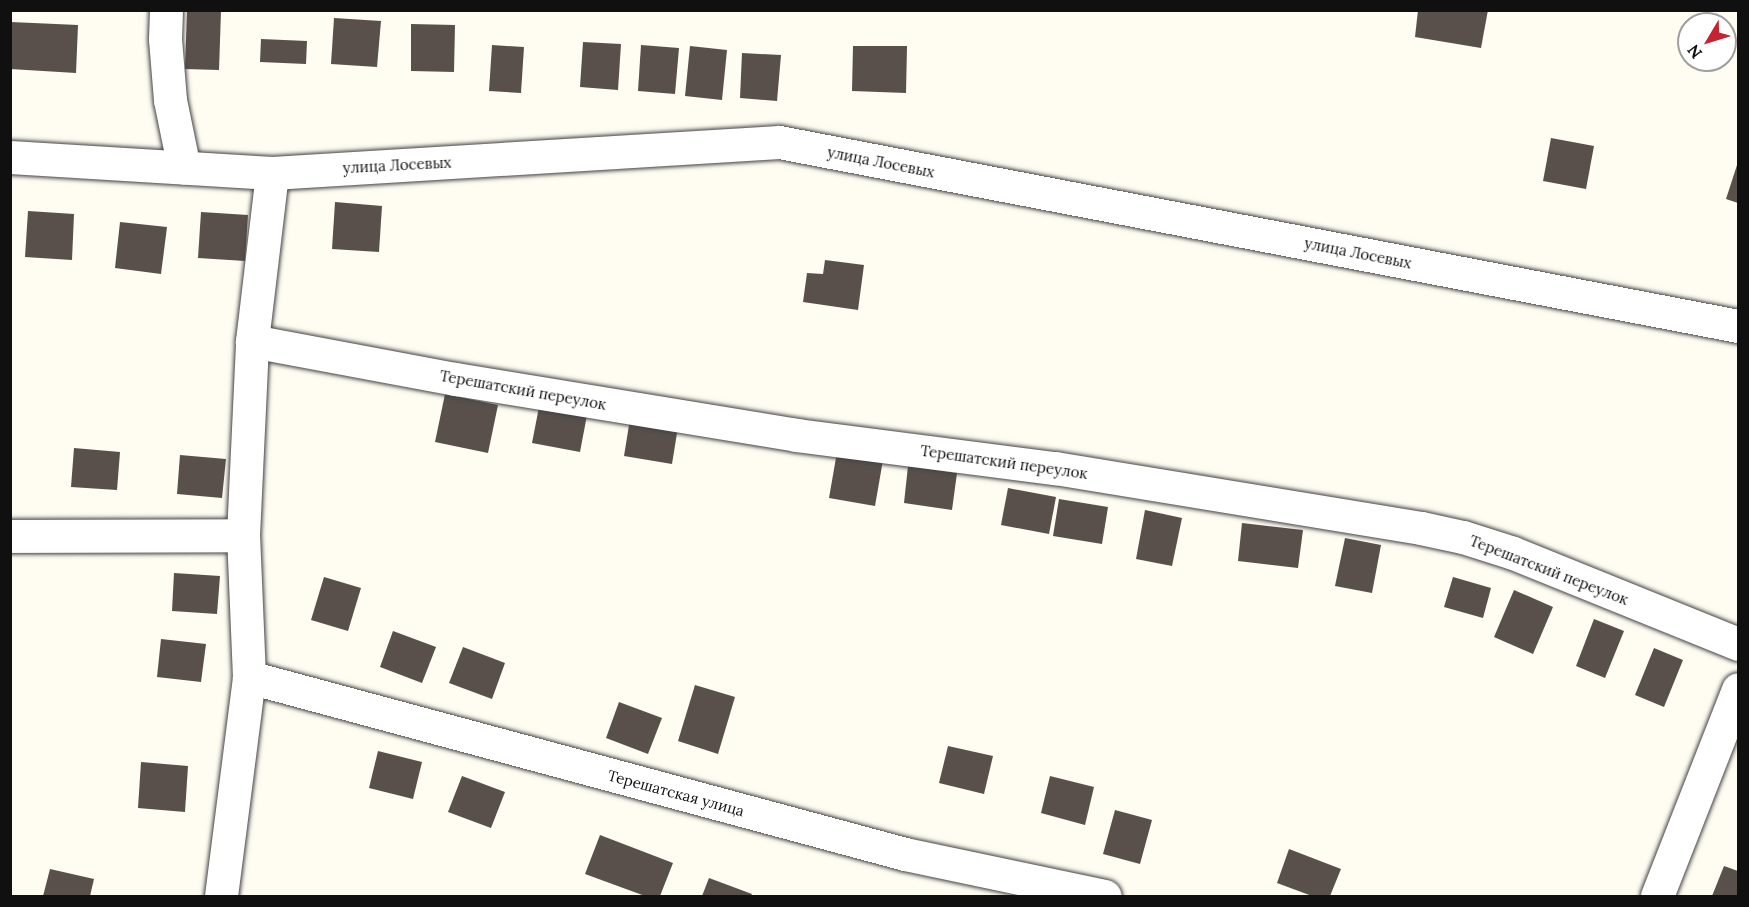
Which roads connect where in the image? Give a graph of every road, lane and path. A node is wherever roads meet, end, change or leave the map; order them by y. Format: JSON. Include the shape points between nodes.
{"nodes":[{"id":1,"x":166,"y":10,"type":"edge"},
{"id":2,"x":10,"y":157,"type":"edge"},
{"id":3,"x":184,"y":168,"type":"junction"},
{"id":4,"x":272,"y":173,"type":"junction"},
{"id":5,"x":1738,"y":326,"type":"edge"},
{"id":6,"x":252,"y":341,"type":"junction"},
{"id":7,"x":243,"y":535,"type":"junction"},
{"id":8,"x":10,"y":536,"type":"edge"},
{"id":9,"x":1738,"y":644,"type":"edge"},
{"id":10,"x":249,"y":677,"type":"junction"},
{"id":11,"x":1738,"y":689,"type":"edge"},
{"id":12,"x":221,"y":897,"type":"edge"},
{"id":13,"x":1105,"y":897,"type":"edge"},
{"id":14,"x":1657,"y":897,"type":"edge"}],
"edges":[{"from":1,"to":3,"type":"street","via":[[170,100]]},
{"from":2,"to":3,"type":"street","name":"улица Лосевых"},
{"from":3,"to":4,"type":"street","name":"улица Лосевых"},
{"from":4,"to":5,"type":"street","name":"улица Лосевых","via":[[779,142]]},
{"from":4,"to":6,"type":"street"},
{"from":6,"to":7,"type":"street"},
{"from":6,"to":9,"type":"street","name":"Терешатский переулок","via":[[796,435],[1055,468],[1421,528],[1513,553]]},
{"from":7,"to":8,"type":"street"},
{"from":7,"to":10,"type":"street"},
{"from":10,"to":12,"type":"street"},
{"from":10,"to":13,"type":"street","name":"Терешатская улица","via":[[905,854]]},
{"from":11,"to":14,"type":"street"}]}
